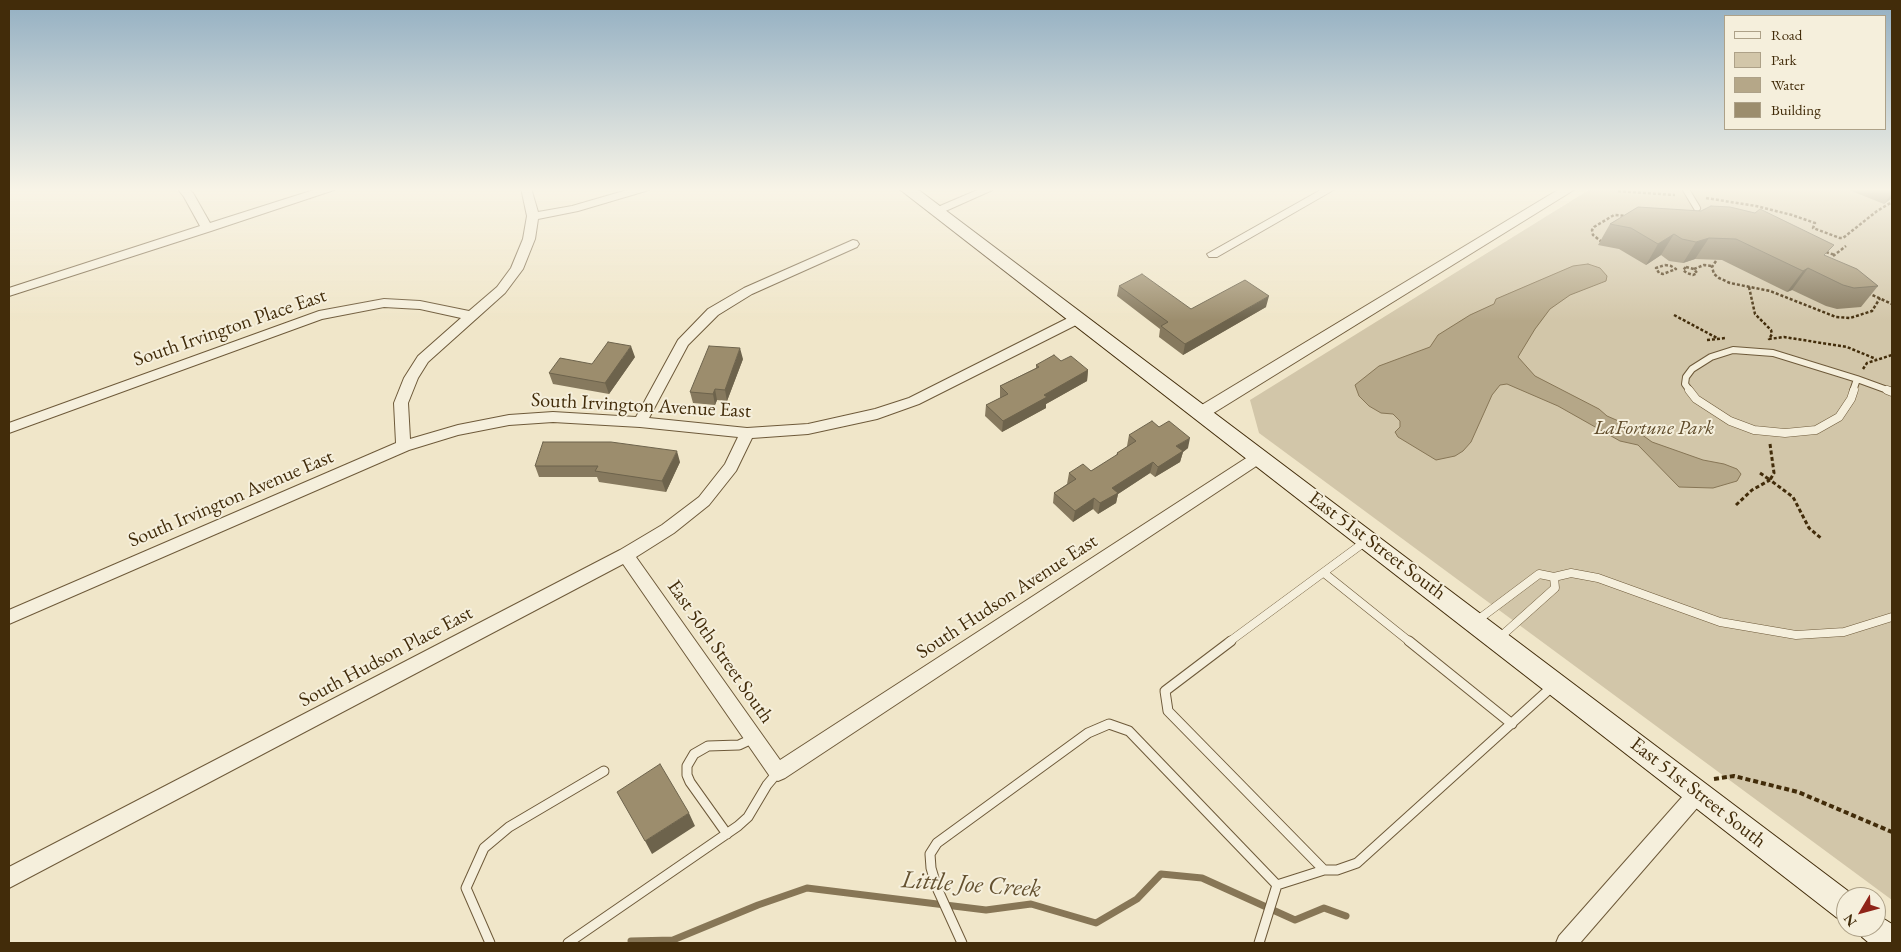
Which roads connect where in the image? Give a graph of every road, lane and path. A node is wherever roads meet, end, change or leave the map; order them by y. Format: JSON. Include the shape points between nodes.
{"nodes":[{"id":1,"x":196,"y":232,"type":"edge"},
{"id":2,"x":530,"y":232,"type":"edge"},
{"id":3,"x":965,"y":232,"type":"edge"},
{"id":4,"x":1250,"y":232,"type":"edge"},
{"id":5,"x":1497,"y":232,"type":"edge"},
{"id":6,"x":1592,"y":232,"type":"edge"},
{"id":7,"x":1825,"y":232,"type":"edge"},
{"id":8,"x":1850,"y":232,"type":"edge"},
{"id":9,"x":1603,"y":242,"type":"dead end"},
{"id":10,"x":853,"y":244,"type":"dead end"},
{"id":11,"x":1846,"y":246,"type":"dead end"},
{"id":12,"x":1820,"y":249,"type":"edge"},
{"id":13,"x":1213,"y":254,"type":"dead end"},
{"id":14,"x":1834,"y":255,"type":"junction"},
{"id":15,"x":1829,"y":260,"type":"edge"},
{"id":16,"x":1716,"y":261,"type":"dead end"},
{"id":17,"x":1712,"y":266,"type":"junction"},
{"id":18,"x":1675,"y":269,"type":"junction"},
{"id":19,"x":1694,"y":269,"type":"junction"},
{"id":20,"x":1684,"y":271,"type":"junction"},
{"id":21,"x":1749,"y":287,"type":"junction"},
{"id":22,"x":1862,"y":290,"type":"edge"},
{"id":23,"x":9,"y":292,"type":"edge"},
{"id":24,"x":1880,"y":298,"type":"junction"},
{"id":25,"x":1892,"y":304,"type":"edge"},
{"id":26,"x":1674,"y":314,"type":"dead end"},
{"id":27,"x":471,"y":316,"type":"junction"},
{"id":28,"x":1077,"y":318,"type":"junction"},
{"id":29,"x":1717,"y":338,"type":"dead end"},
{"id":30,"x":1892,"y":354,"type":"edge"},
{"id":31,"x":1876,"y":359,"type":"junction"},
{"id":32,"x":1857,"y":379,"type":"junction"},
{"id":33,"x":1892,"y":392,"type":"edge"},
{"id":34,"x":1201,"y":413,"type":"junction"},
{"id":35,"x":640,"y":422,"type":"junction"},
{"id":36,"x":9,"y":428,"type":"edge"},
{"id":37,"x":1766,"y":432,"type":"junction"},
{"id":38,"x":747,"y":433,"type":"junction"},
{"id":39,"x":404,"y":446,"type":"junction"},
{"id":40,"x":1259,"y":457,"type":"junction"},
{"id":41,"x":1760,"y":473,"type":"dead end"},
{"id":42,"x":1770,"y":480,"type":"junction"},
{"id":43,"x":1736,"y":505,"type":"dead end"},
{"id":44,"x":1822,"y":539,"type":"dead end"},
{"id":45,"x":1368,"y":540,"type":"junction"},
{"id":46,"x":626,"y":555,"type":"junction"},
{"id":47,"x":1324,"y":573,"type":"junction"},
{"id":48,"x":1554,"y":576,"type":"junction"},
{"id":49,"x":9,"y":617,"type":"edge"},
{"id":50,"x":1892,"y":617,"type":"edge"},
{"id":51,"x":1476,"y":622,"type":"junction"},
{"id":52,"x":1498,"y":639,"type":"junction"},
{"id":53,"x":1555,"y":684,"type":"junction"},
{"id":54,"x":1512,"y":724,"type":"junction"},
{"id":55,"x":754,"y":738,"type":"junction"},
{"id":56,"x":604,"y":771,"type":"dead end"},
{"id":57,"x":778,"y":772,"type":"junction"},
{"id":58,"x":1697,"y":794,"type":"junction"},
{"id":59,"x":1892,"y":832,"type":"edge"},
{"id":60,"x":727,"y":834,"type":"junction"},
{"id":61,"x":1324,"y":870,"type":"junction"},
{"id":62,"x":9,"y":878,"type":"edge"},
{"id":63,"x":1277,"y":885,"type":"junction"},
{"id":64,"x":1836,"y":899,"type":"edge"},
{"id":65,"x":1260,"y":940,"type":"edge"},
{"id":66,"x":490,"y":943,"type":"edge"},
{"id":67,"x":568,"y":943,"type":"edge"},
{"id":68,"x":962,"y":943,"type":"edge"},
{"id":69,"x":1566,"y":943,"type":"edge"}],
"edges":[{"from":1,"to":23,"type":"street"},
{"from":2,"to":27,"type":"street","via":[[517,269],[501,290]]},
{"from":3,"to":28,"type":"main road","name":"East 51st Street South"},
{"from":4,"to":13,"type":"street"},
{"from":5,"to":34,"type":"street"},
{"from":6,"to":9,"type":"path"},
{"from":7,"to":8,"type":"path","via":[[1843,238]]},
{"from":10,"to":35,"type":"street","via":[[748,291],[713,312],[683,343]]},
{"from":11,"to":14,"type":"path"},
{"from":12,"to":14,"type":"path"},
{"from":14,"to":15,"type":"path"},
{"from":16,"to":17,"type":"path"},
{"from":17,"to":19,"type":"path","via":[[1704,264]]},
{"from":17,"to":21,"type":"path","via":[[1719,278]]},
{"from":18,"to":18,"type":"path","via":[[1665,265],[1656,268],[1664,274]]},
{"from":18,"to":20,"type":"path"},
{"from":19,"to":20,"type":"path","via":[[1686,267]]},
{"from":19,"to":20,"type":"path","via":[[1696,274]]},
{"from":21,"to":24,"type":"path","via":[[1770,291],[1843,318],[1872,311]]},
{"from":21,"to":31,"type":"path","via":[[1755,314],[1771,330],[1769,339],[1784,337],[1847,347]]},
{"from":22,"to":24,"type":"path"},
{"from":24,"to":25,"type":"path"},
{"from":26,"to":29,"type":"path"},
{"from":27,"to":36,"type":"street","name":"South Irvington Place East","via":[[420,305],[384,303],[319,315]]},
{"from":27,"to":39,"type":"street","via":[[423,359],[411,378],[402,403]]},
{"from":28,"to":34,"type":"main road","name":"East 51st Street South"},
{"from":28,"to":38,"type":"street","name":"South Irvington Avenue East","via":[[914,401],[877,414],[808,429]]},
{"from":30,"to":31,"type":"path"},
{"from":31,"to":32,"type":"path","via":[[1865,365]]},
{"from":32,"to":33,"type":"lane"},
{"from":32,"to":37,"type":"lane","via":[[1847,407],[1828,425],[1800,432]]},
{"from":32,"to":37,"type":"lane","via":[[1773,353],[1746,350],[1733,350],[1711,357],[1692,369],[1686,377],[1686,384],[1696,399],[1744,427]]},
{"from":34,"to":40,"type":"main road","name":"East 51st Street South"},
{"from":35,"to":38,"type":"street","name":"South Irvington Avenue East"},
{"from":35,"to":39,"type":"street","name":"South Irvington Avenue East","via":[[553,417],[509,420],[458,430]]},
{"from":37,"to":42,"type":"path","via":[[1774,465]]},
{"from":38,"to":46,"type":"street","name":"South Hudson Place East","via":[[731,467],[704,501],[668,529]]},
{"from":39,"to":49,"type":"street","name":"South Irvington Avenue East"},
{"from":40,"to":45,"type":"main road","name":"East 51st Street South"},
{"from":40,"to":57,"type":"street","name":"South Hudson Avenue East"},
{"from":41,"to":42,"type":"path"},
{"from":42,"to":43,"type":"path","via":[[1752,490]]},
{"from":42,"to":44,"type":"path","via":[[1793,497],[1809,528]]},
{"from":45,"to":47,"type":"lane"},
{"from":45,"to":51,"type":"main road","name":"East 51st Street South"},
{"from":46,"to":55,"type":"street","name":"East 50th Street South"},
{"from":46,"to":62,"type":"street","name":"South Hudson Place East"},
{"from":47,"to":54,"type":"lane"},
{"from":47,"to":61,"type":"lane","via":[[1165,691],[1168,711]]},
{"from":48,"to":50,"type":"lane","via":[[1571,573],[1598,578],[1720,622],[1796,635],[1844,632]]},
{"from":48,"to":51,"type":"lane","via":[[1539,574]]},
{"from":48,"to":52,"type":"lane","via":[[1555,588]]},
{"from":51,"to":52,"type":"main road","name":"East 51st Street South"},
{"from":52,"to":53,"type":"main road","name":"East 51st Street South"},
{"from":53,"to":54,"type":"lane"},
{"from":53,"to":58,"type":"main road","name":"East 51st Street South"},
{"from":54,"to":61,"type":"lane","via":[[1357,863],[1337,870]]},
{"from":55,"to":57,"type":"street","name":"East 50th Street South"},
{"from":55,"to":60,"type":"lane","via":[[739,745],[708,746],[694,754],[687,766],[690,782]]},
{"from":56,"to":66,"type":"lane","via":[[508,827],[484,848],[466,888]]},
{"from":57,"to":60,"type":"lane","via":[[766,785],[748,817]]},
{"from":58,"to":59,"type":"path","via":[[1715,778],[1734,776],[1798,792]]},
{"from":58,"to":64,"type":"main road","name":"East 51st Street South"},
{"from":58,"to":69,"type":"street"},
{"from":60,"to":67,"type":"lane"},
{"from":61,"to":63,"type":"lane"},
{"from":63,"to":65,"type":"lane"},
{"from":63,"to":68,"type":"lane","via":[[1129,731],[1109,724],[1088,733],[937,843],[930,854],[931,868]]}]}
